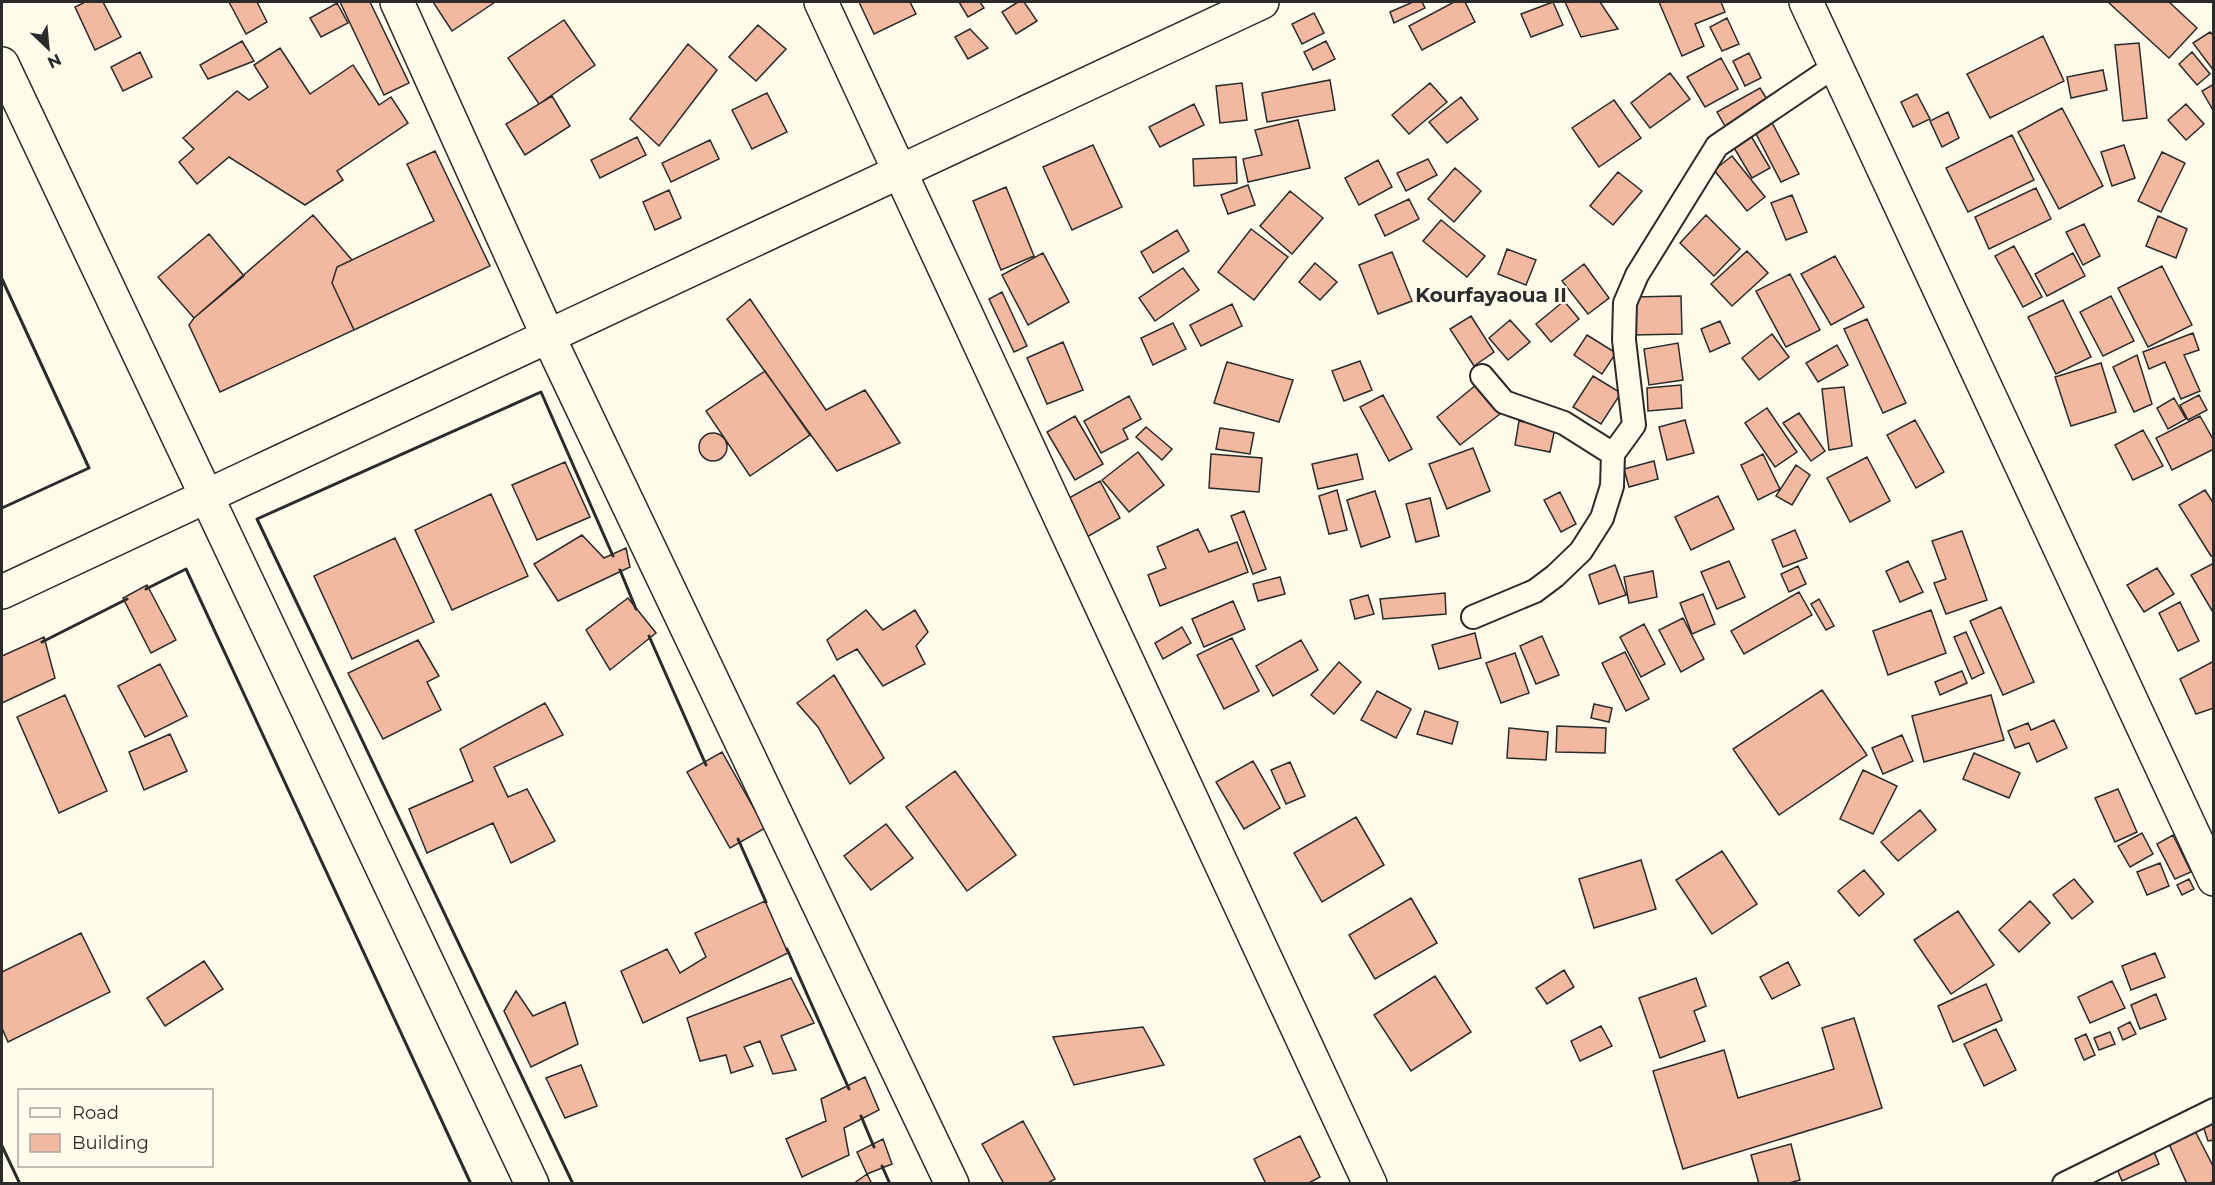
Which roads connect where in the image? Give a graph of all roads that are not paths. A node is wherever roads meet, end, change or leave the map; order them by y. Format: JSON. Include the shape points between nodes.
{"nodes":[{"id":1,"x":398,"y":2,"type":"edge"},
{"id":2,"x":821,"y":2,"type":"edge"},
{"id":3,"x":1262,"y":2,"type":"edge"},
{"id":4,"x":1806,"y":2,"type":"edge"},
{"id":5,"x":2,"y":64,"type":"edge"},
{"id":6,"x":1835,"y":66,"type":"junction"},
{"id":7,"x":900,"y":172,"type":"junction"},
{"id":8,"x":548,"y":336,"type":"junction"},
{"id":9,"x":1482,"y":376,"type":"dead end"},
{"id":10,"x":1613,"y":454,"type":"junction"},
{"id":11,"x":207,"y":496,"type":"junction"},
{"id":12,"x":2,"y":592,"type":"edge"},
{"id":13,"x":1473,"y":616,"type":"dead end"},
{"id":14,"x":2214,"y":879,"type":"edge"},
{"id":15,"x":2214,"y":1110,"type":"edge"},
{"id":16,"x":531,"y":1184,"type":"edge"},
{"id":17,"x":952,"y":1184,"type":"edge"},
{"id":18,"x":1370,"y":1184,"type":"edge"},
{"id":19,"x":2064,"y":1184,"type":"edge"}],
"edges":[{"from":1,"to":8,"type":"street"},
{"from":2,"to":7,"type":"street"},
{"from":3,"to":7,"type":"street"},
{"from":4,"to":6,"type":"street"},
{"from":5,"to":11,"type":"street"},
{"from":6,"to":10,"type":"lane","via":[[1717,146],[1637,275],[1624,303],[1624,340],[1634,425]]},
{"from":6,"to":14,"type":"street"},
{"from":7,"to":8,"type":"street"},
{"from":7,"to":18,"type":"street"},
{"from":8,"to":11,"type":"street"},
{"from":8,"to":17,"type":"street"},
{"from":9,"to":10,"type":"lane","via":[[1504,402],[1564,423]]},
{"from":10,"to":13,"type":"lane","via":[[1612,486],[1602,518],[1581,551],[1534,591]]},
{"from":11,"to":12,"type":"street"},
{"from":11,"to":16,"type":"street"},
{"from":15,"to":19,"type":"lane"}]}
